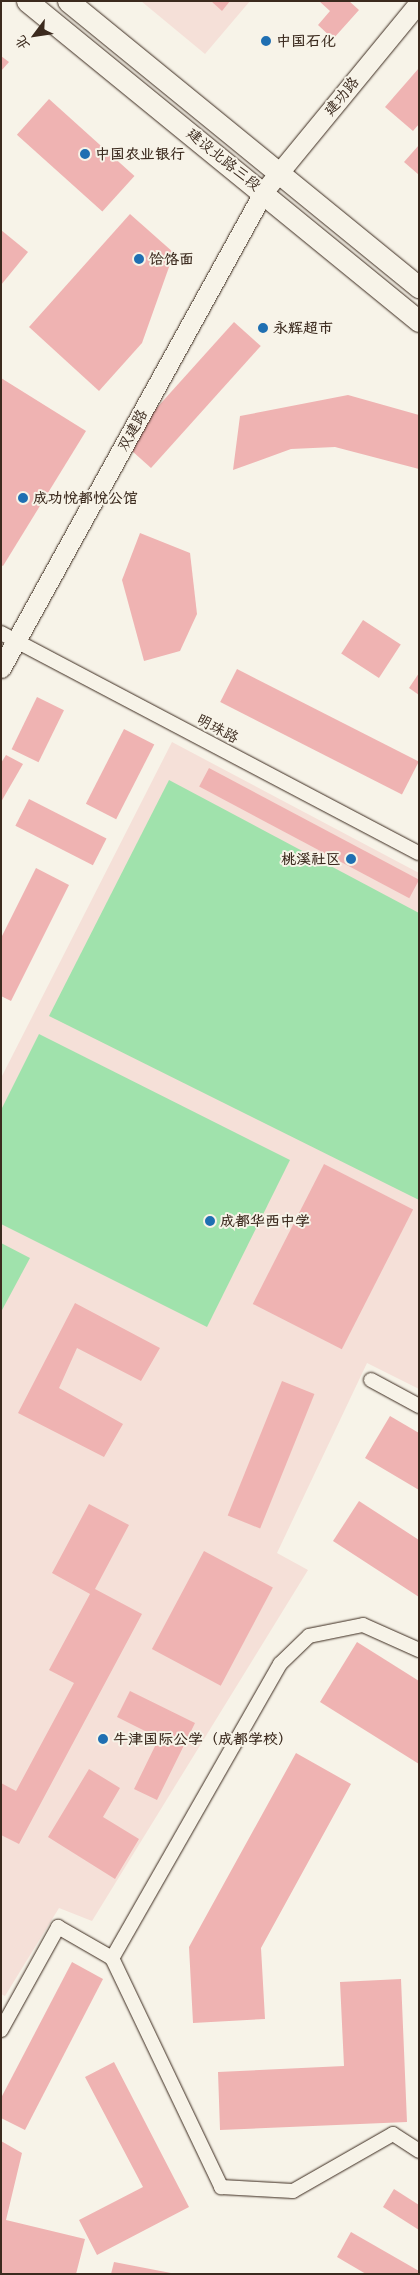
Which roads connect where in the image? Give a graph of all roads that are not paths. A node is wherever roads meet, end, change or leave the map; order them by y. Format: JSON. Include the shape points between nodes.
{"nodes":[{"id":1,"x":28,"y":1,"type":"edge"},
{"id":2,"x":68,"y":1,"type":"edge"},
{"id":3,"x":419,"y":2,"type":"edge"},
{"id":4,"x":280,"y":171,"type":"junction"},
{"id":5,"x":264,"y":191,"type":"junction"},
{"id":6,"x":419,"y":287,"type":"edge"},
{"id":7,"x":419,"y":320,"type":"edge"},
{"id":8,"x":8,"y":637,"type":"edge"},
{"id":9,"x":1,"y":668,"type":"edge"},
{"id":10,"x":419,"y":853,"type":"edge"},
{"id":11,"x":371,"y":1380,"type":"dead end"},
{"id":12,"x":419,"y":1406,"type":"edge"},
{"id":13,"x":419,"y":1650,"type":"edge"},
{"id":14,"x":112,"y":1958,"type":"junction"},
{"id":15,"x":1,"y":2030,"type":"edge"},
{"id":16,"x":419,"y":2151,"type":"edge"}],
"edges":[{"from":1,"to":5,"type":"main road","name":"建设北路三段"},
{"from":2,"to":4,"type":"main road","name":"建设北路三段"},
{"from":3,"to":4,"type":"street","name":"建功路"},
{"from":4,"to":5,"type":"street","name":"建功路"},
{"from":4,"to":6,"type":"main road","name":"建设北路三段"},
{"from":5,"to":7,"type":"main road","name":"建设北路三段"},
{"from":5,"to":8,"type":"street","name":"双建路"},
{"from":8,"to":9,"type":"street","name":"双建路"},
{"from":8,"to":10,"type":"street","name":"明珠路"},
{"from":11,"to":12,"type":"street"},
{"from":13,"to":14,"type":"street","via":[[363,1625],[309,1636],[280,1664]]},
{"from":14,"to":15,"type":"street","via":[[58,1927]]},
{"from":14,"to":16,"type":"street","via":[[222,2188],[293,2191],[393,2134]]}]}
